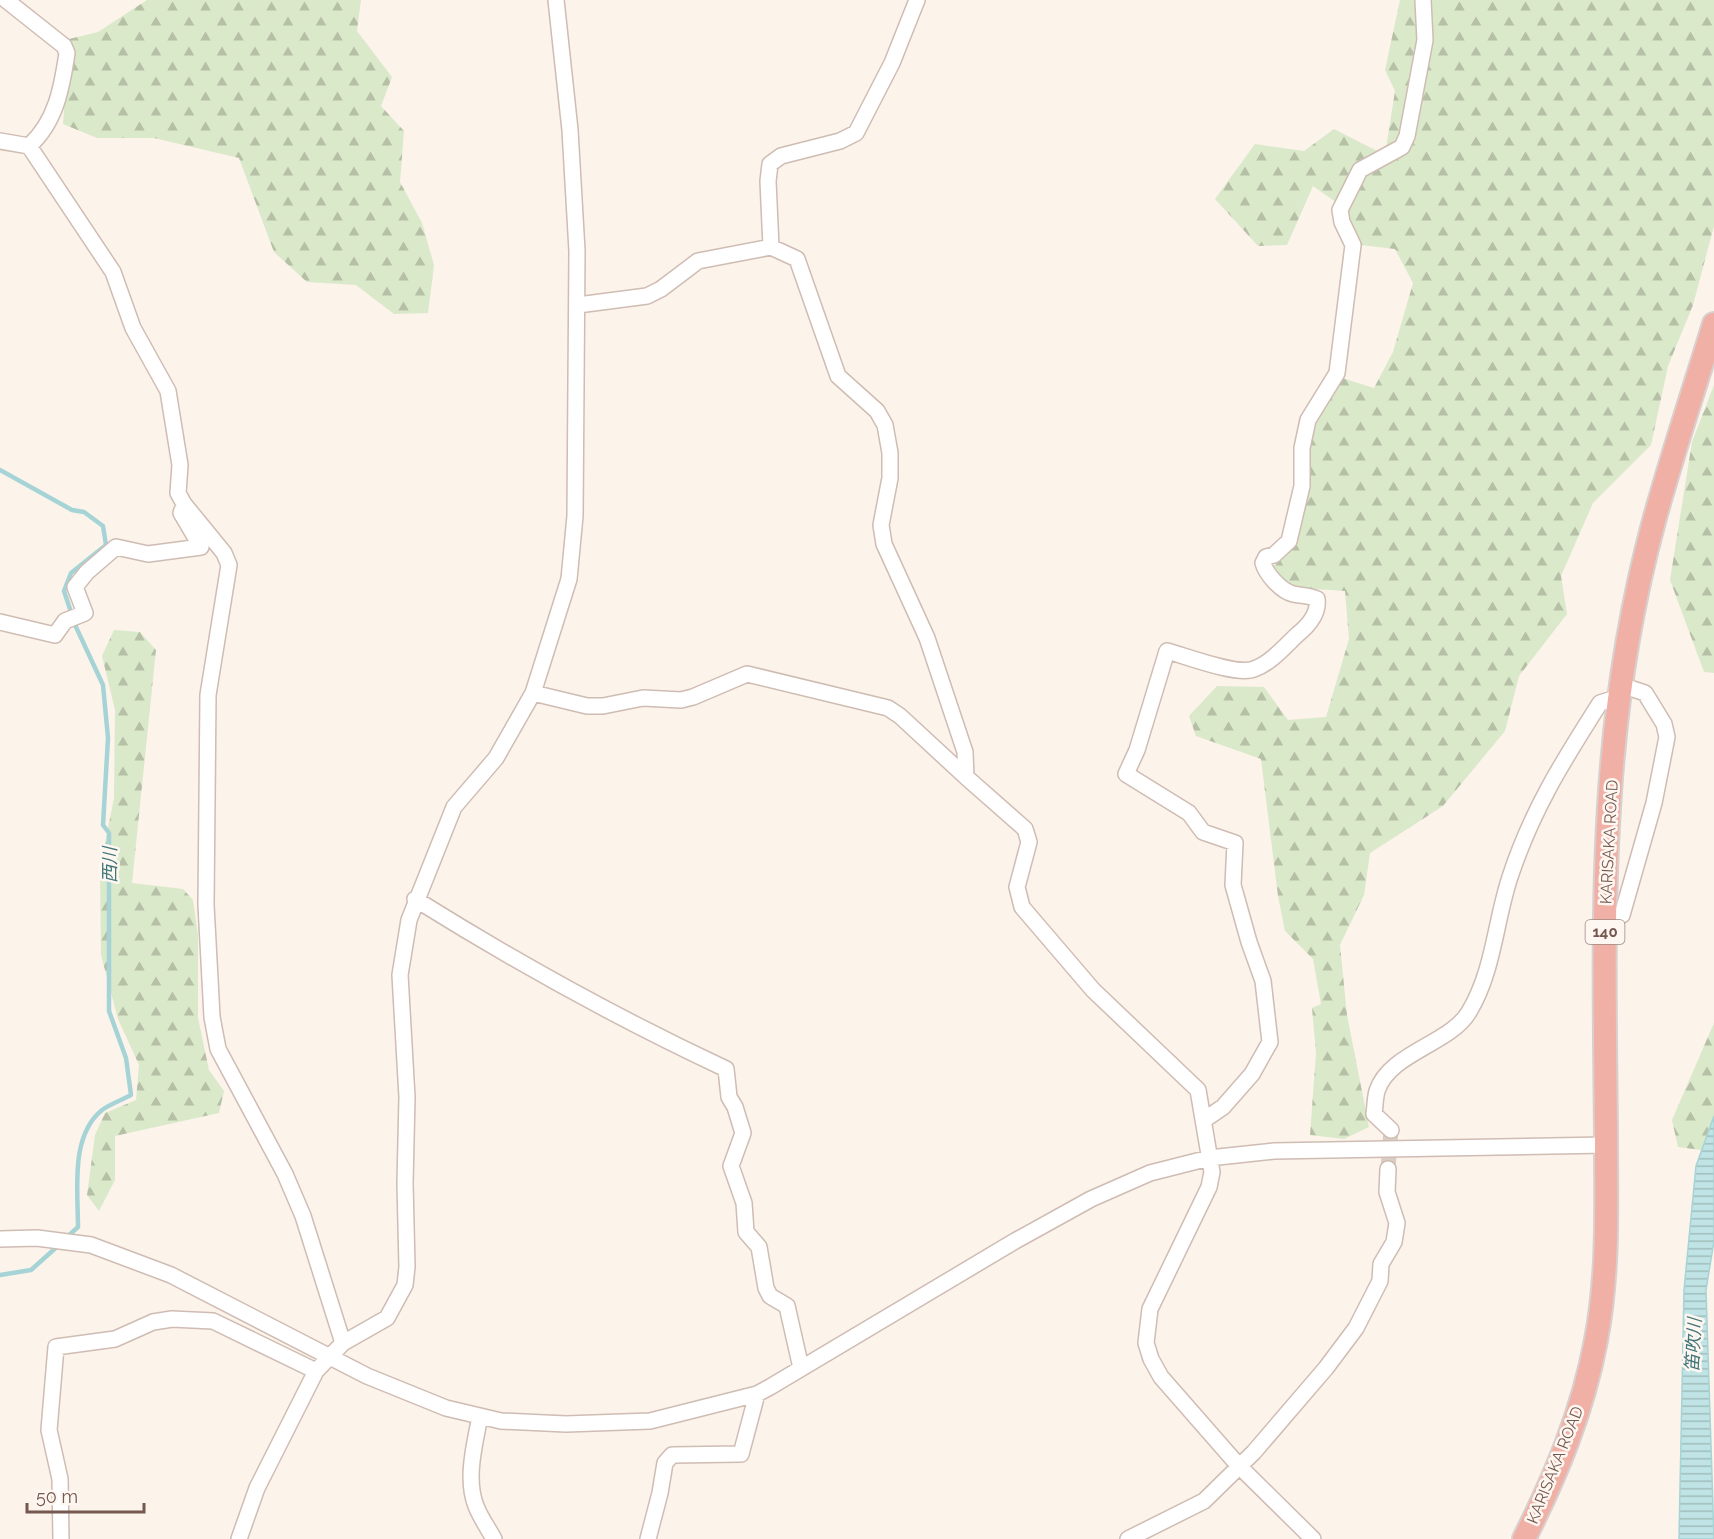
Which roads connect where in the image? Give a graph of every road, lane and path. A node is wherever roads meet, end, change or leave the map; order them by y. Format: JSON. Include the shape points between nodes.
{"nodes":[{"id":1,"x":6,"y":0,"type":"edge"},
{"id":2,"x":555,"y":0,"type":"edge"},
{"id":3,"x":917,"y":0,"type":"edge"},
{"id":4,"x":1423,"y":0,"type":"edge"},
{"id":5,"x":0,"y":141,"type":"edge"},
{"id":6,"x":29,"y":146,"type":"junction"},
{"id":7,"x":771,"y":247,"type":"junction"},
{"id":8,"x":578,"y":305,"type":"junction"},
{"id":9,"x":1714,"y":324,"type":"edge"},
{"id":10,"x":184,"y":504,"type":"junction"},
{"id":11,"x":0,"y":622,"type":"edge"},
{"id":12,"x":1620,"y":692,"type":"junction"},
{"id":13,"x":533,"y":693,"type":"junction"},
{"id":14,"x":966,"y":777,"type":"junction"},
{"id":15,"x":415,"y":899,"type":"junction"},
{"id":16,"x":1605,"y":919,"type":"junction"},
{"id":17,"x":1204,"y":1120,"type":"junction"},
{"id":18,"x":1390,"y":1130,"type":"tunnel mouth"},
{"id":19,"x":1606,"y":1145,"type":"junction"},
{"id":20,"x":1209,"y":1158,"type":"junction"},
{"id":21,"x":1388,"y":1169,"type":"tunnel mouth"},
{"id":22,"x":0,"y":1239,"type":"edge"},
{"id":23,"x":343,"y":1343,"type":"junction"},
{"id":24,"x":327,"y":1357,"type":"junction"},
{"id":25,"x":801,"y":1368,"type":"junction"},
{"id":26,"x":316,"y":1371,"type":"junction"},
{"id":27,"x":757,"y":1394,"type":"junction"},
{"id":28,"x":480,"y":1416,"type":"junction"},
{"id":29,"x":1238,"y":1466,"type":"junction"},
{"id":30,"x":1145,"y":1536,"type":"edge"},
{"id":31,"x":61,"y":1539,"type":"edge"},
{"id":32,"x":239,"y":1539,"type":"edge"},
{"id":33,"x":494,"y":1539,"type":"edge"},
{"id":34,"x":648,"y":1539,"type":"edge"},
{"id":35,"x":1128,"y":1539,"type":"edge"},
{"id":36,"x":1313,"y":1539,"type":"edge"},
{"id":37,"x":1524,"y":1539,"type":"edge"}],
"edges":[{"from":1,"to":6,"type":"street","via":[[64,46],[67,53],[57,104]]},
{"from":2,"to":8,"type":"street","via":[[570,130]]},
{"from":3,"to":7,"type":"street","via":[[892,63],[856,133],[781,156],[770,164]]},
{"from":4,"to":17,"type":"street","via":[[1425,40],[1407,136],[1402,147],[1360,170],[1340,210],[1353,245],[1336,373],[1308,420],[1302,448],[1302,486],[1289,541],[1263,563],[1285,591],[1311,596],[1317,599],[1318,606],[1311,624],[1264,664],[1251,670],[1167,651],[1126,774],[1189,813],[1203,832],[1235,843],[1233,885],[1263,981],[1270,1042],[1252,1074],[1223,1107]]},
{"from":5,"to":6,"type":"street"},
{"from":6,"to":10,"type":"street","via":[[113,272],[133,328],[168,391],[180,465],[178,493]]},
{"from":7,"to":8,"type":"street","via":[[698,261],[647,296]]},
{"from":7,"to":14,"type":"street","via":[[797,259],[838,376],[878,411],[885,425],[890,478],[881,525],[884,544],[927,638],[965,752]]},
{"from":8,"to":13,"type":"street","via":[[575,516],[568,579]]},
{"from":9,"to":12,"type":"highway","name":"KARISAKA ROAD","number":"140","via":[[1654,522]]},
{"from":10,"to":11,"type":"street","via":[[181,513],[201,547],[148,554],[116,547],[75,587],[85,613],[65,621],[55,635]]},
{"from":10,"to":23,"type":"street","via":[[224,553],[229,565],[208,695],[206,905],[212,1017],[218,1048],[303,1216]]},
{"from":12,"to":16,"type":"highway","name":"KARISAKA ROAD","number":"140","via":[[1610,794]]},
{"from":12,"to":16,"type":"street","via":[[1645,693],[1664,724],[1667,737],[1654,802],[1622,915]]},
{"from":12,"to":18,"type":"street","via":[[1600,702],[1533,814],[1509,878],[1489,969],[1469,1012],[1458,1026],[1397,1067],[1377,1090],[1374,1114]]},
{"from":13,"to":14,"type":"street","via":[[603,706],[643,698],[693,698],[736,676],[755,674],[888,708]]},
{"from":13,"to":15,"type":"street","via":[[496,758],[454,807]]},
{"from":14,"to":17,"type":"street","via":[[1025,829],[1029,842],[1017,887],[1022,907],[1133,1030],[1193,1082]]},
{"from":15,"to":23,"type":"street","via":[[400,975],[407,1097],[408,1267],[405,1285],[387,1318]]},
{"from":15,"to":25,"type":"street","via":[[583,998],[726,1070],[729,1097],[743,1133],[731,1166],[744,1203],[746,1232],[759,1247],[770,1296],[787,1306]]},
{"from":16,"to":19,"type":"highway","name":"KARISAKA ROAD","number":"140"},
{"from":17,"to":20,"type":"street"},
{"from":19,"to":20,"type":"street","via":[[1274,1151]]},
{"from":19,"to":37,"type":"highway","name":"KARISAKA ROAD","number":"140","via":[[1605,1278],[1596,1340],[1565,1450]]},
{"from":20,"to":25,"type":"street","via":[[1150,1173],[1091,1199]]},
{"from":20,"to":29,"type":"street","via":[[1209,1187],[1150,1309],[1146,1343],[1161,1377]]},
{"from":21,"to":29,"type":"street","via":[[1387,1192],[1397,1223],[1394,1242],[1381,1264],[1380,1281],[1356,1328],[1326,1368]]},
{"from":22,"to":24,"type":"street","via":[[91,1245],[171,1275]]},
{"from":23,"to":24,"type":"street"},
{"from":24,"to":26,"type":"street"},
{"from":24,"to":28,"type":"street","via":[[446,1408]]},
{"from":25,"to":27,"type":"street"},
{"from":26,"to":31,"type":"street","via":[[213,1321],[153,1322],[115,1339],[56,1347],[49,1430],[60,1479]]},
{"from":26,"to":32,"type":"street","via":[[257,1488]]},
{"from":27,"to":28,"type":"street","via":[[650,1421],[566,1424],[501,1421]]},
{"from":27,"to":34,"type":"street","via":[[741,1454],[672,1455],[664,1463]]},
{"from":28,"to":33,"type":"street","via":[[473,1451],[472,1489],[475,1505]]},
{"from":29,"to":30,"type":"street","via":[[1204,1501]]},
{"from":29,"to":36,"type":"street"},
{"from":30,"to":35,"type":"street"}]}
